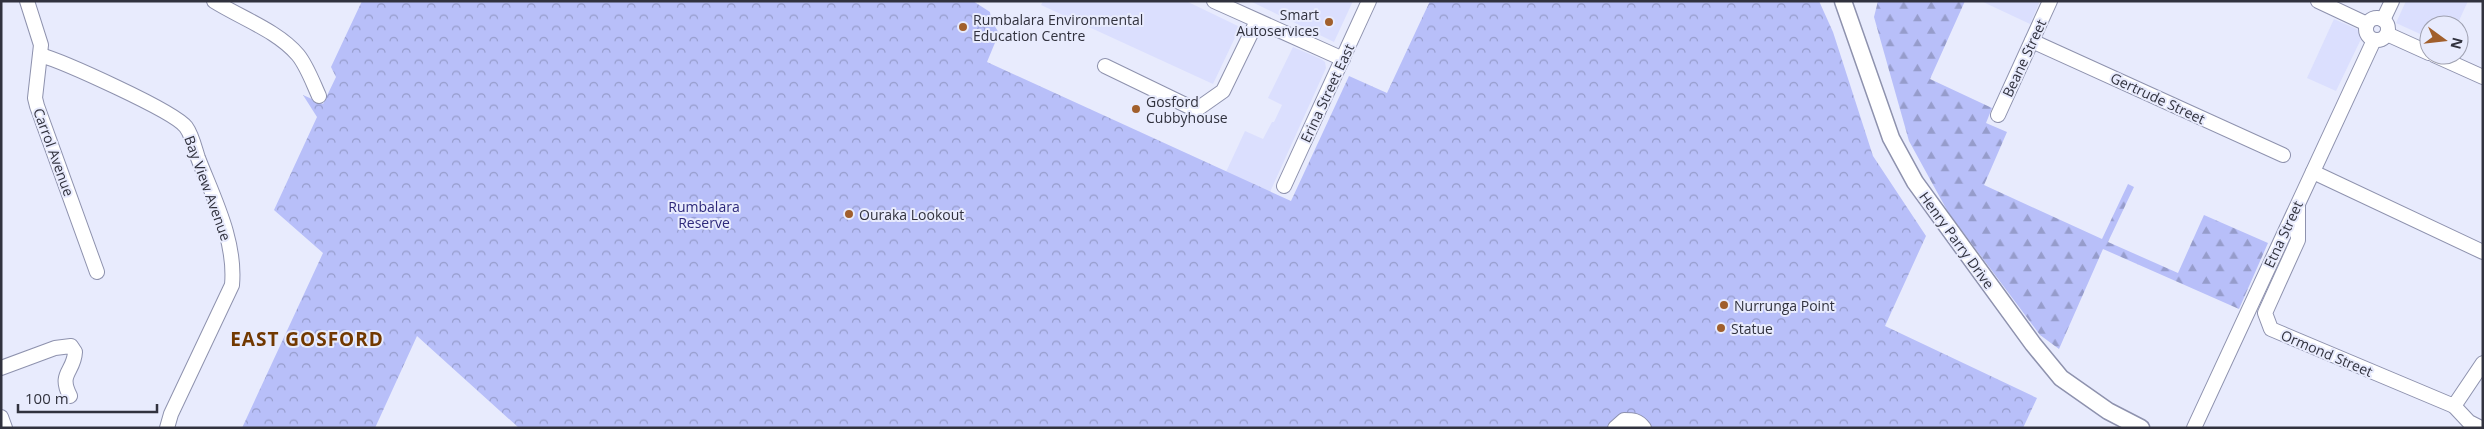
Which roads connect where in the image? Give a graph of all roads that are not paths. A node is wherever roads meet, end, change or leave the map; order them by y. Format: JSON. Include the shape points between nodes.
{"nodes":[{"id":1,"x":27,"y":1,"type":"edge"},
{"id":2,"x":214,"y":1,"type":"edge"},
{"id":3,"x":1214,"y":1,"type":"edge"},
{"id":4,"x":1369,"y":1,"type":"edge"},
{"id":5,"x":1843,"y":1,"type":"edge"},
{"id":6,"x":2050,"y":1,"type":"edge"},
{"id":7,"x":2318,"y":1,"type":"edge"},
{"id":8,"x":2392,"y":1,"type":"edge"},
{"id":9,"x":1257,"y":20,"type":"junction"},
{"id":10,"x":2383,"y":20,"type":"junction"},
{"id":11,"x":2367,"y":24,"type":"junction"},
{"id":12,"x":2387,"y":34,"type":"junction"},
{"id":13,"x":2032,"y":40,"type":"junction"},
{"id":14,"x":2374,"y":40,"type":"junction"},
{"id":15,"x":2419,"y":48,"type":"edge"},
{"id":16,"x":40,"y":55,"type":"junction"},
{"id":17,"x":1343,"y":58,"type":"junction"},
{"id":18,"x":2456,"y":65,"type":"edge"},
{"id":19,"x":1105,"y":66,"type":"dead end"},
{"id":20,"x":2483,"y":77,"type":"edge"},
{"id":21,"x":319,"y":96,"type":"dead end"},
{"id":22,"x":1998,"y":115,"type":"dead end"},
{"id":23,"x":2283,"y":156,"type":"dead end"},
{"id":24,"x":2313,"y":172,"type":"junction"},
{"id":25,"x":1284,"y":186,"type":"dead end"},
{"id":26,"x":2298,"y":202,"type":"junction"},
{"id":27,"x":2483,"y":252,"type":"edge"},
{"id":28,"x":97,"y":272,"type":"dead end"},
{"id":29,"x":2483,"y":362,"type":"edge"},
{"id":30,"x":1,"y":368,"type":"edge"},
{"id":31,"x":70,"y":396,"type":"dead end"},
{"id":32,"x":2454,"y":406,"type":"junction"},
{"id":33,"x":1,"y":417,"type":"edge"},
{"id":34,"x":5,"y":428,"type":"edge"},
{"id":35,"x":167,"y":428,"type":"edge"},
{"id":36,"x":1615,"y":428,"type":"edge"},
{"id":37,"x":1644,"y":428,"type":"edge"},
{"id":38,"x":2141,"y":428,"type":"edge"},
{"id":39,"x":2194,"y":428,"type":"edge"},
{"id":40,"x":2481,"y":428,"type":"edge"}],
"edges":[{"from":1,"to":16,"type":"street","name":"Carrol Avenue","via":[[39,34]]},
{"from":2,"to":21,"type":"street","via":[[273,33],[299,55]]},
{"from":3,"to":9,"type":"street"},
{"from":4,"to":17,"type":"street","name":"Erina Street East"},
{"from":5,"to":38,"type":"main road","name":"Henry Parry Drive","via":[[1891,138],[1915,182],[2061,378],[2108,411]]},
{"from":6,"to":13,"type":"street","name":"Beane Street"},
{"from":7,"to":11,"type":"street"},
{"from":8,"to":10,"type":"street"},
{"from":9,"to":17,"type":"street"},
{"from":9,"to":19,"type":"street","via":[[1223,91],[1196,110]]},
{"from":10,"to":11,"type":"street","via":[[2376,18]]},
{"from":10,"to":12,"type":"street","via":[[2388,27]]},
{"from":11,"to":14,"type":"street","via":[[2367,34]]},
{"from":12,"to":14,"type":"street","via":[[2380,40]]},
{"from":12,"to":15,"type":"street"},
{"from":13,"to":22,"type":"street","name":"Beane Street"},
{"from":13,"to":23,"type":"street","name":"Gertrude Street"},
{"from":14,"to":24,"type":"street","name":"Etna Street"},
{"from":16,"to":28,"type":"street","name":"Carrol Avenue","via":[[37,106]]},
{"from":16,"to":35,"type":"street","name":"Bay View Avenue","via":[[164,110],[186,126],[225,228],[234,265],[232,285]]},
{"from":17,"to":25,"type":"street","name":"Erina Street East"},
{"from":18,"to":20,"type":"street"},
{"from":24,"to":26,"type":"street","name":"Etna Street"},
{"from":24,"to":27,"type":"street"},
{"from":26,"to":32,"type":"street","name":"Ormond Street","via":[[2298,240],[2265,313],[2271,329]]},
{"from":26,"to":39,"type":"street","name":"Etna Street"},
{"from":29,"to":32,"type":"street"},
{"from":30,"to":31,"type":"street","via":[[55,348],[71,346],[75,359],[64,385]]},
{"from":32,"to":40,"type":"street","name":"Ormond Street","via":[[2469,422]]},
{"from":33,"to":34,"type":"street"},
{"from":36,"to":37,"type":"street","via":[[1624,420],[1640,422]]}]}
